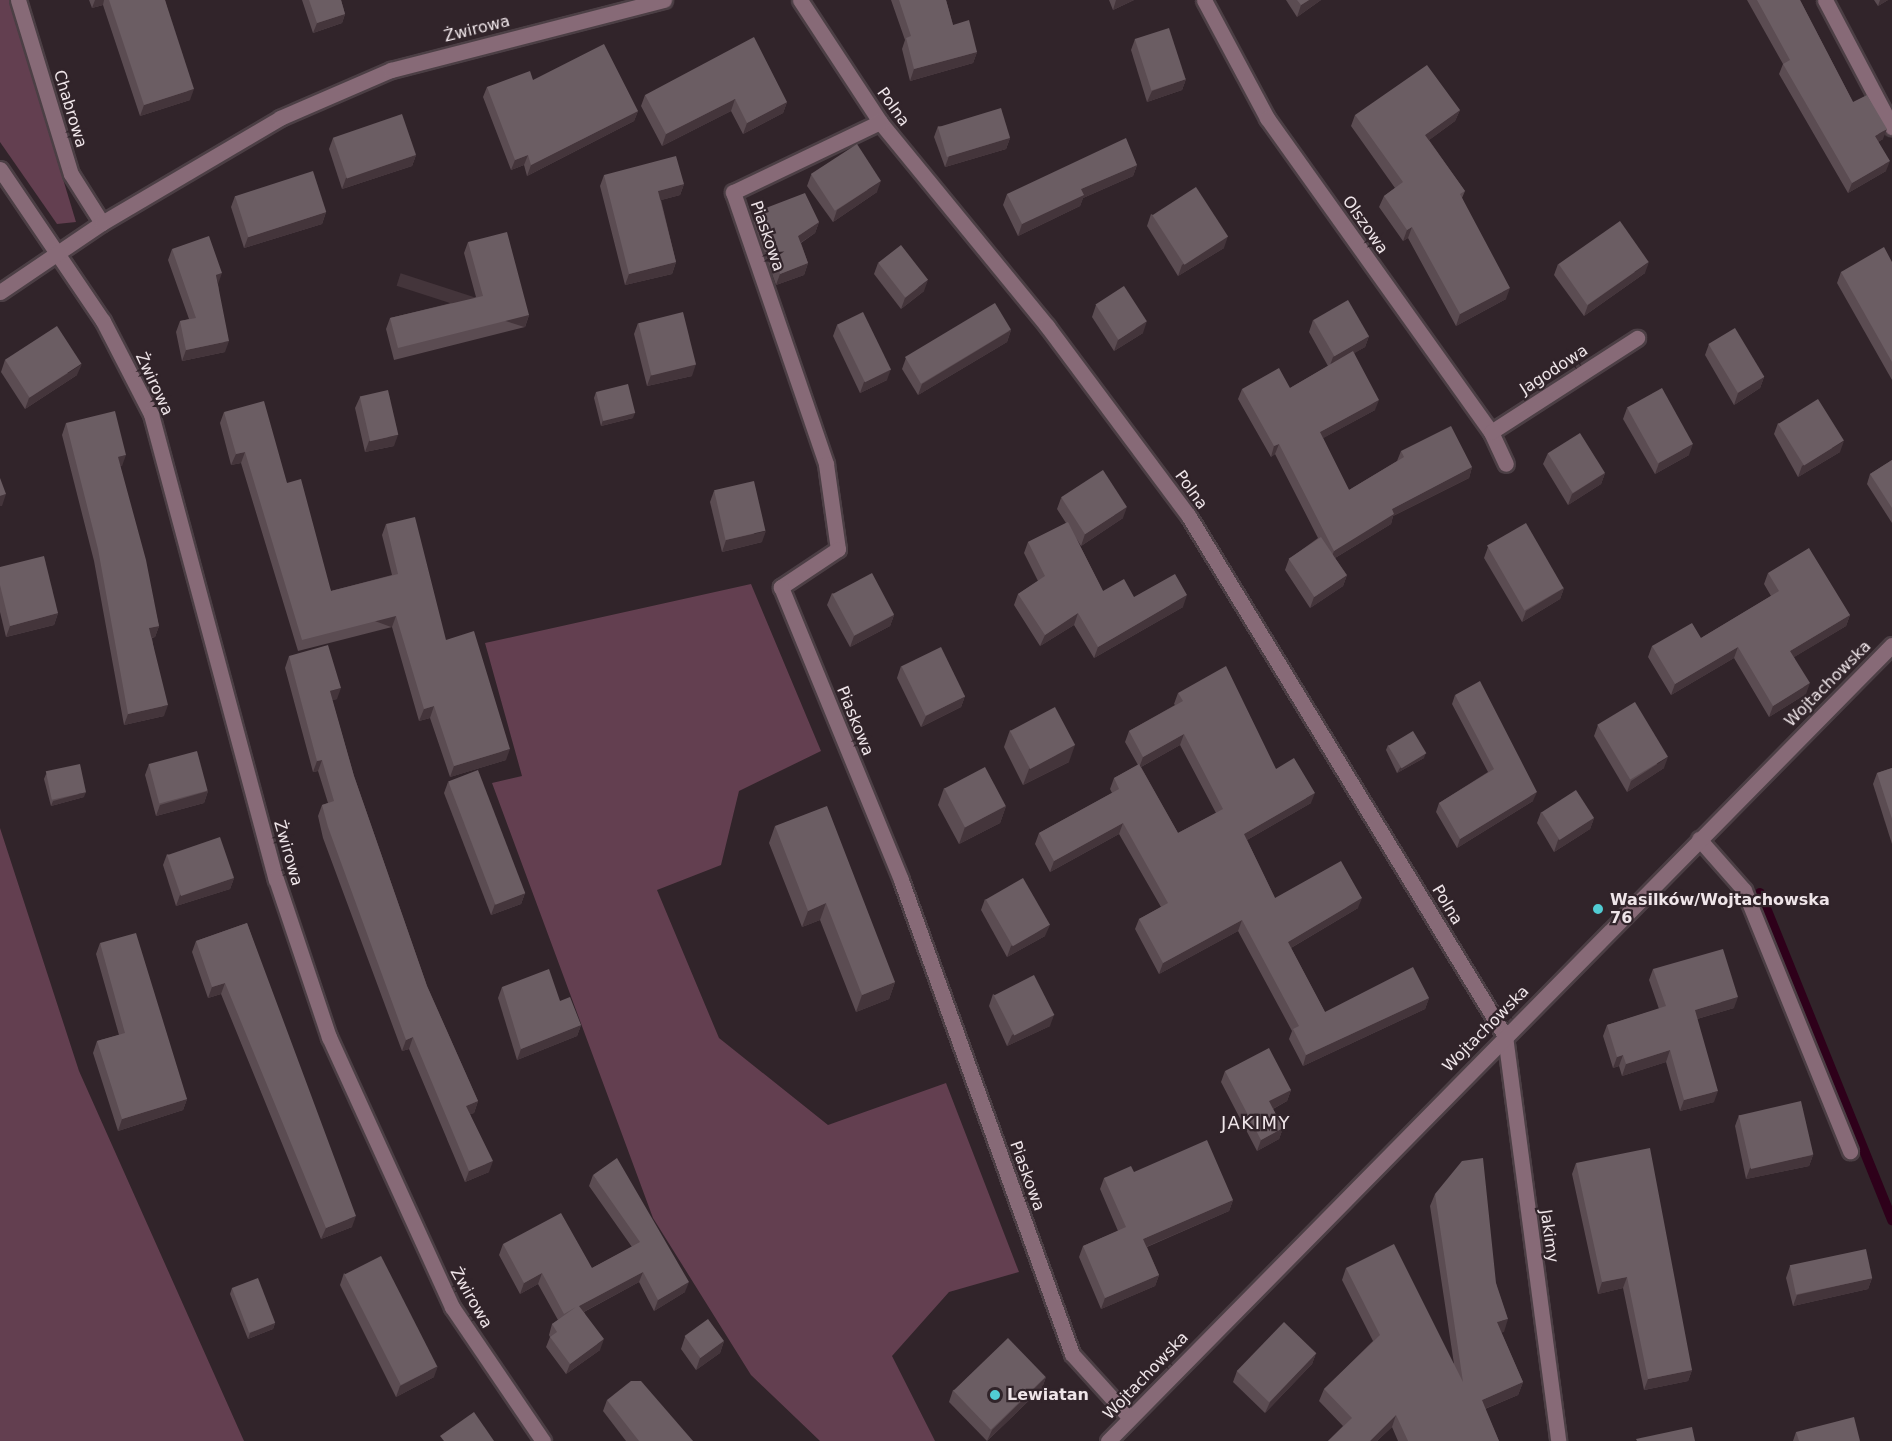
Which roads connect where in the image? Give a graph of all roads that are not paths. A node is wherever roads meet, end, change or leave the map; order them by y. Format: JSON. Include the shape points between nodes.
{"nodes":[{"id":1,"x":18,"y":0,"type":"edge"},
{"id":2,"x":663,"y":0,"type":"edge"},
{"id":3,"x":800,"y":0,"type":"edge"},
{"id":4,"x":1204,"y":0,"type":"edge"},
{"id":5,"x":1825,"y":0,"type":"edge"},
{"id":6,"x":880,"y":122,"type":"junction"},
{"id":7,"x":1892,"y":125,"type":"edge"},
{"id":8,"x":0,"y":170,"type":"edge"},
{"id":9,"x":102,"y":223,"type":"junction"},
{"id":10,"x":56,"y":254,"type":"junction"},
{"id":11,"x":0,"y":292,"type":"edge"},
{"id":12,"x":1637,"y":338,"type":"dead end"},
{"id":13,"x":1491,"y":432,"type":"junction"},
{"id":14,"x":1506,"y":464,"type":"dead end"},
{"id":15,"x":1892,"y":645,"type":"edge"},
{"id":16,"x":1699,"y":839,"type":"junction"},
{"id":17,"x":1505,"y":1035,"type":"junction"},
{"id":18,"x":1850,"y":1151,"type":"dead end"},
{"id":19,"x":1130,"y":1418,"type":"junction"},
{"id":20,"x":543,"y":1441,"type":"edge"},
{"id":21,"x":1108,"y":1441,"type":"edge"},
{"id":22,"x":1558,"y":1441,"type":"edge"}],
"edges":[{"from":1,"to":9,"type":"street","name":"Chabrowa","via":[[71,174]]},
{"from":2,"to":9,"type":"street","name":"Żwirowa","via":[[391,70],[280,118]]},
{"from":3,"to":6,"type":"street","name":"Polna"},
{"from":4,"to":13,"type":"street","name":"Olszowa","via":[[1267,118]]},
{"from":5,"to":7,"type":"street"},
{"from":6,"to":17,"type":"street","name":"Polna","via":[[1047,326],[1188,515]]},
{"from":6,"to":19,"type":"street","name":"Piaskowa","via":[[733,192],[826,464],[838,549],[781,587],[901,880],[1072,1354]]},
{"from":8,"to":10,"type":"street"},
{"from":9,"to":10,"type":"street","name":"Żwirowa"},
{"from":10,"to":11,"type":"street","name":"Żwirowa"},
{"from":10,"to":20,"type":"street","name":"Żwirowa","via":[[103,321],[152,414],[276,879],[329,1037],[452,1307]]},
{"from":12,"to":13,"type":"street","name":"Jagodowa"},
{"from":13,"to":14,"type":"street","name":"Olszowa"},
{"from":15,"to":16,"type":"street","name":"Wojtachowska"},
{"from":16,"to":17,"type":"street","name":"Wojtachowska"},
{"from":16,"to":18,"type":"street","via":[[1744,890]]},
{"from":17,"to":19,"type":"street","name":"Wojtachowska"},
{"from":17,"to":22,"type":"street","name":"Jakimy"},
{"from":19,"to":21,"type":"street","name":"Wojtachowska"}]}
